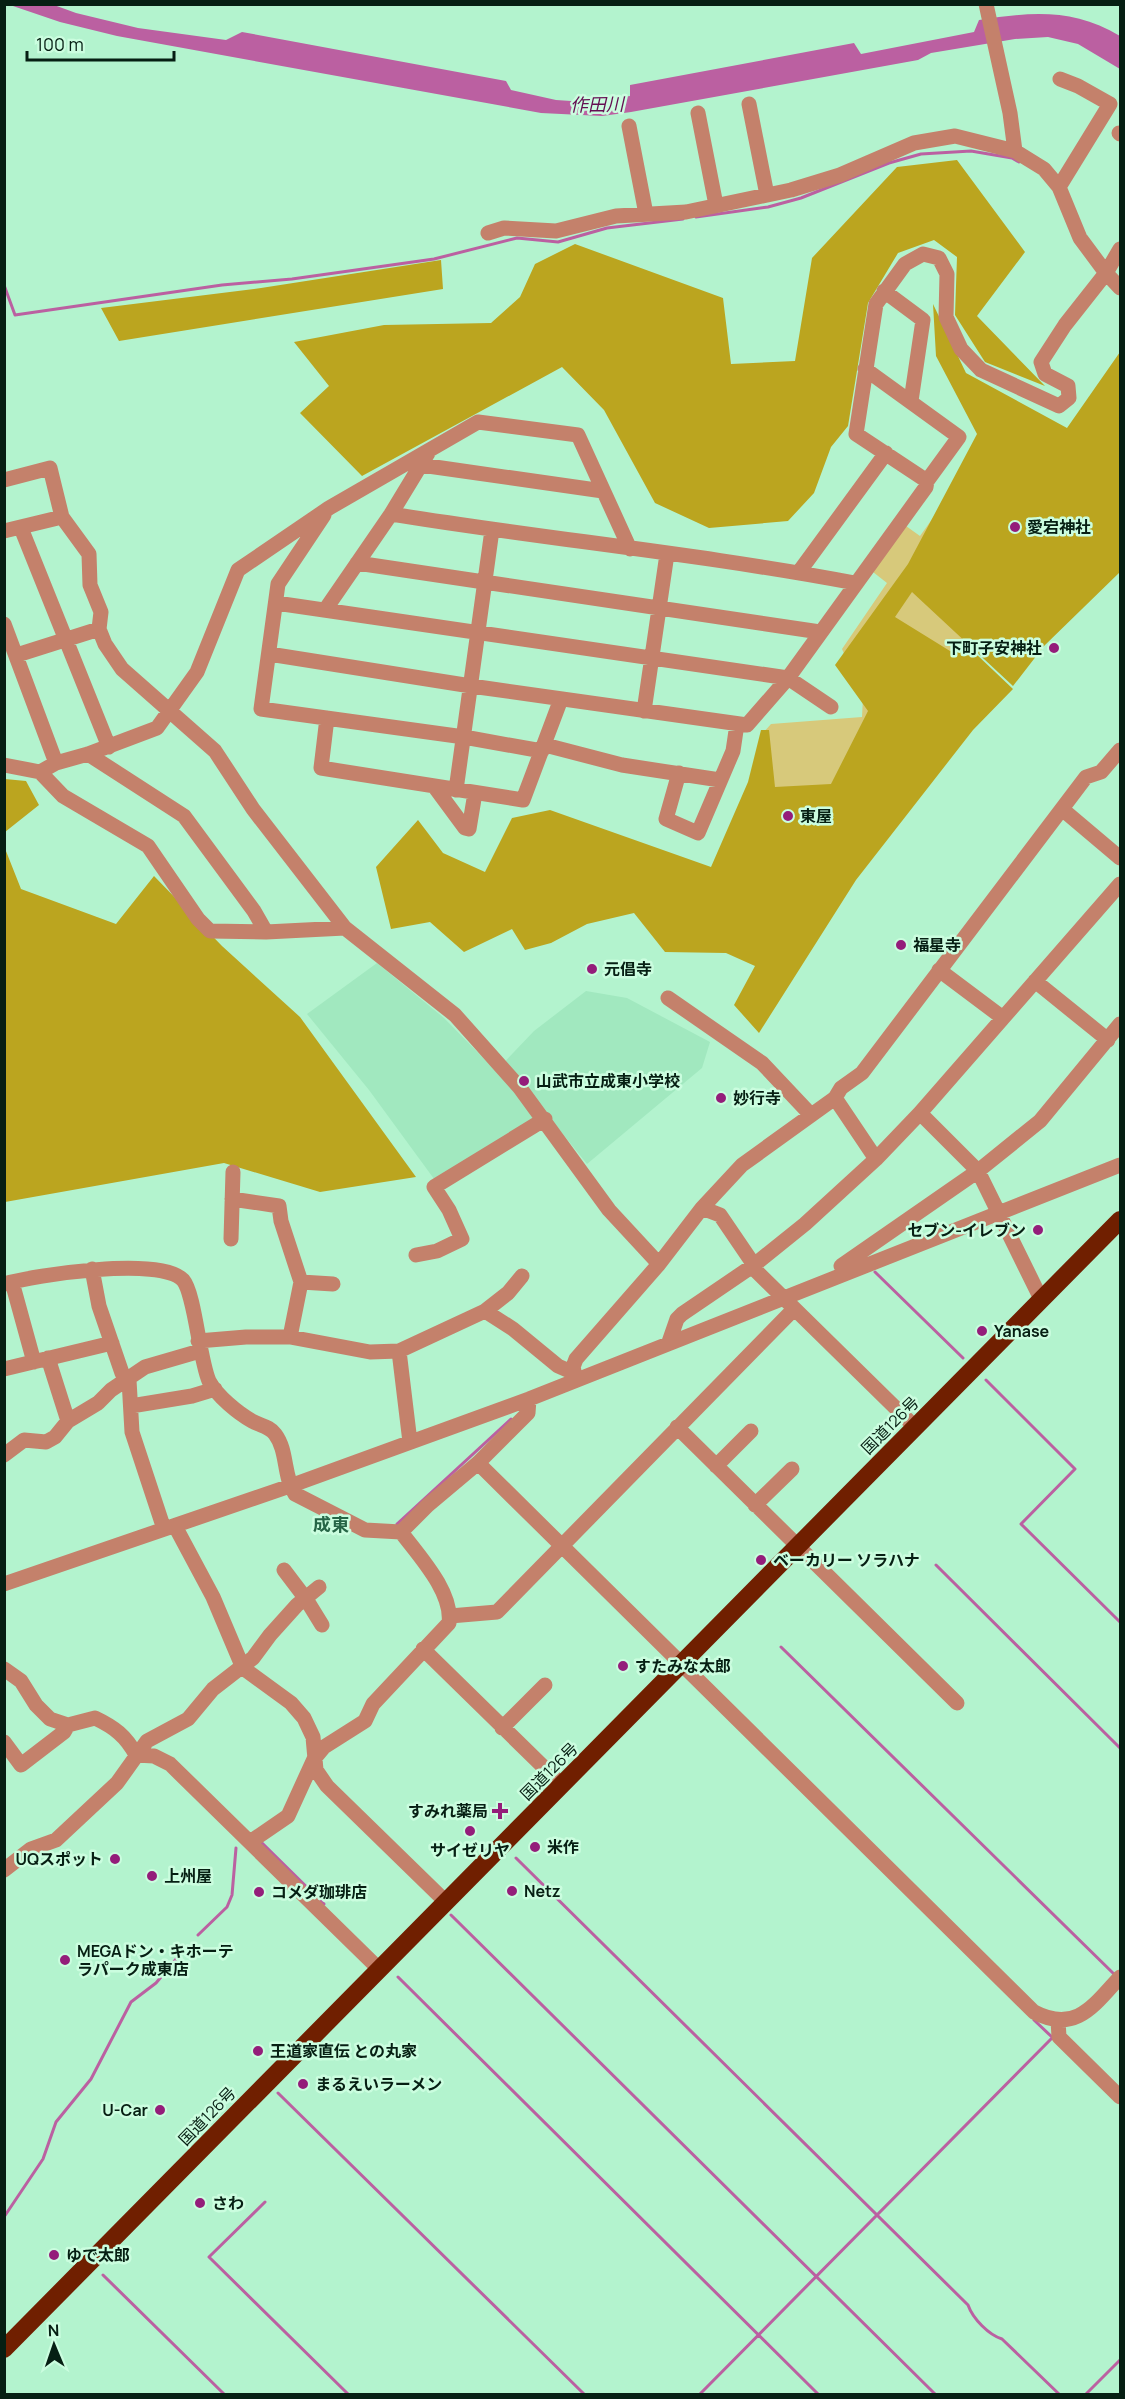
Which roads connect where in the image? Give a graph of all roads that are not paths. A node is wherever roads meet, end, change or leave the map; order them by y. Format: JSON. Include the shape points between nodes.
{"nodes":[{"id":1,"x":987,"y":11,"type":"edge"},
{"id":2,"x":1060,"y":79,"type":"dead end"},
{"id":3,"x":749,"y":104,"type":"dead end"},
{"id":4,"x":698,"y":113,"type":"dead end"},
{"id":5,"x":629,"y":126,"type":"dead end"},
{"id":6,"x":1015,"y":151,"type":"junction"},
{"id":7,"x":1059,"y":187,"type":"junction"},
{"id":8,"x":767,"y":195,"type":"junction"},
{"id":9,"x":716,"y":205,"type":"junction"},
{"id":10,"x":646,"y":214,"type":"junction"},
{"id":11,"x":488,"y":233,"type":"dead end"},
{"id":12,"x":1120,"y":249,"type":"edge"},
{"id":13,"x":1104,"y":276,"type":"junction"},
{"id":14,"x":1120,"y":288,"type":"edge"},
{"id":15,"x":884,"y":291,"type":"junction"},
{"id":16,"x":865,"y":369,"type":"junction"},
{"id":17,"x":911,"y":401,"type":"junction"},
{"id":18,"x":429,"y":450,"type":"junction"},
{"id":19,"x":886,"y":453,"type":"junction"},
{"id":20,"x":421,"y":465,"type":"junction"},
{"id":21,"x":4,"y":480,"type":"edge"},
{"id":22,"x":927,"y":481,"type":"junction"},
{"id":23,"x":603,"y":491,"type":"junction"},
{"id":24,"x":329,"y":508,"type":"junction"},
{"id":25,"x":391,"y":514,"type":"junction"},
{"id":26,"x":62,"y":517,"type":"junction"},
{"id":27,"x":21,"y":528,"type":"junction"},
{"id":28,"x":492,"y":530,"type":"junction"},
{"id":29,"x":4,"y":531,"type":"edge"},
{"id":30,"x":630,"y":549,"type":"junction"},
{"id":31,"x":668,"y":554,"type":"junction"},
{"id":32,"x":357,"y":563,"type":"junction"},
{"id":33,"x":799,"y":572,"type":"junction"},
{"id":34,"x":485,"y":581,"type":"junction"},
{"id":35,"x":855,"y":583,"type":"junction"},
{"id":36,"x":276,"y":603,"type":"junction"},
{"id":37,"x":659,"y":607,"type":"junction"},
{"id":38,"x":326,"y":610,"type":"junction"},
{"id":39,"x":4,"y":624,"type":"edge"},
{"id":40,"x":99,"y":629,"type":"junction"},
{"id":41,"x":820,"y":632,"type":"junction"},
{"id":42,"x":478,"y":633,"type":"junction"},
{"id":43,"x":65,"y":639,"type":"junction"},
{"id":44,"x":269,"y":654,"type":"junction"},
{"id":45,"x":17,"y":655,"type":"junction"},
{"id":46,"x":652,"y":658,"type":"junction"},
{"id":47,"x":788,"y":678,"type":"junction"},
{"id":48,"x":471,"y":686,"type":"junction"},
{"id":49,"x":561,"y":699,"type":"junction"},
{"id":50,"x":831,"y":707,"type":"dead end"},
{"id":51,"x":169,"y":709,"type":"junction"},
{"id":52,"x":644,"y":711,"type":"junction"},
{"id":53,"x":327,"y":718,"type":"junction"},
{"id":54,"x":737,"y":724,"type":"junction"},
{"id":55,"x":464,"y":737,"type":"junction"},
{"id":56,"x":109,"y":747,"type":"junction"},
{"id":57,"x":543,"y":748,"type":"junction"},
{"id":58,"x":1120,"y":750,"type":"edge"},
{"id":59,"x":88,"y":754,"type":"junction"},
{"id":60,"x":56,"y":763,"type":"junction"},
{"id":61,"x":4,"y":765,"type":"edge"},
{"id":62,"x":40,"y":771,"type":"junction"},
{"id":63,"x":679,"y":773,"type":"junction"},
{"id":64,"x":720,"y":780,"type":"junction"},
{"id":65,"x":434,"y":786,"type":"junction"},
{"id":66,"x":456,"y":790,"type":"junction"},
{"id":67,"x":475,"y":793,"type":"junction"},
{"id":68,"x":1065,"y":811,"type":"junction"},
{"id":69,"x":1120,"y":858,"type":"edge"},
{"id":70,"x":1120,"y":884,"type":"edge"},
{"id":71,"x":345,"y":928,"type":"junction"},
{"id":72,"x":266,"y":932,"type":"junction"},
{"id":73,"x":942,"y":972,"type":"junction"},
{"id":74,"x":1035,"y":981,"type":"junction"},
{"id":75,"x":668,"y":999,"type":"dead end"},
{"id":76,"x":1003,"y":1018,"type":"junction"},
{"id":77,"x":1120,"y":1024,"type":"edge"},
{"id":78,"x":1108,"y":1040,"type":"junction"},
{"id":79,"x":837,"y":1094,"type":"junction"},
{"id":80,"x":920,"y":1113,"type":"junction"},
{"id":81,"x":811,"y":1115,"type":"junction"},
{"id":82,"x":545,"y":1119,"type":"junction"},
{"id":83,"x":876,"y":1159,"type":"junction"},
{"id":84,"x":1120,"y":1165,"type":"edge"},
{"id":85,"x":978,"y":1171,"type":"junction"},
{"id":86,"x":233,"y":1172,"type":"dead end"},
{"id":87,"x":232,"y":1200,"type":"junction"},
{"id":88,"x":702,"y":1208,"type":"junction"},
{"id":89,"x":998,"y":1212,"type":"junction"},
{"id":90,"x":1120,"y":1220,"type":"edge"},
{"id":91,"x":231,"y":1239,"type":"dead end"},
{"id":92,"x":417,"y":1255,"type":"dead end"},
{"id":93,"x":655,"y":1260,"type":"junction"},
{"id":94,"x":753,"y":1266,"type":"junction"},
{"id":95,"x":92,"y":1269,"type":"junction"},
{"id":96,"x":846,"y":1273,"type":"junction"},
{"id":97,"x":522,"y":1276,"type":"dead end"},
{"id":98,"x":301,"y":1281,"type":"junction"},
{"id":99,"x":8,"y":1283,"type":"edge"},
{"id":100,"x":333,"y":1284,"type":"dead end"},
{"id":101,"x":783,"y":1298,"type":"junction"},
{"id":102,"x":1041,"y":1299,"type":"junction"},
{"id":103,"x":794,"y":1310,"type":"junction"},
{"id":104,"x":485,"y":1311,"type":"junction"},
{"id":105,"x":290,"y":1337,"type":"junction"},
{"id":106,"x":669,"y":1342,"type":"junction"},
{"id":107,"x":112,"y":1343,"type":"junction"},
{"id":108,"x":199,"y":1346,"type":"junction"},
{"id":109,"x":399,"y":1351,"type":"junction"},
{"id":110,"x":41,"y":1360,"type":"junction"},
{"id":111,"x":4,"y":1369,"type":"edge"},
{"id":112,"x":575,"y":1377,"type":"junction"},
{"id":113,"x":129,"y":1380,"type":"junction"},
{"id":114,"x":215,"y":1389,"type":"junction"},
{"id":115,"x":529,"y":1399,"type":"junction"},
{"id":116,"x":131,"y":1406,"type":"junction"},
{"id":117,"x":69,"y":1421,"type":"junction"},
{"id":118,"x":677,"y":1427,"type":"junction"},
{"id":119,"x":915,"y":1427,"type":"junction"},
{"id":120,"x":751,"y":1431,"type":"dead end"},
{"id":121,"x":410,"y":1442,"type":"junction"},
{"id":122,"x":4,"y":1455,"type":"edge"},
{"id":123,"x":478,"y":1463,"type":"junction"},
{"id":124,"x":716,"y":1466,"type":"junction"},
{"id":125,"x":792,"y":1469,"type":"dead end"},
{"id":126,"x":290,"y":1486,"type":"junction"},
{"id":127,"x":755,"y":1505,"type":"junction"},
{"id":128,"x":169,"y":1528,"type":"junction"},
{"id":129,"x":401,"y":1532,"type":"junction"},
{"id":130,"x":561,"y":1547,"type":"junction"},
{"id":131,"x":797,"y":1547,"type":"junction"},
{"id":132,"x":284,"y":1570,"type":"dead end"},
{"id":133,"x":4,"y":1584,"type":"edge"},
{"id":134,"x":319,"y":1587,"type":"dead end"},
{"id":135,"x":306,"y":1599,"type":"junction"},
{"id":136,"x":450,"y":1616,"type":"junction"},
{"id":137,"x":322,"y":1625,"type":"dead end"},
{"id":138,"x":423,"y":1650,"type":"junction"},
{"id":139,"x":681,"y":1665,"type":"junction"},
{"id":140,"x":243,"y":1668,"type":"junction"},
{"id":141,"x":4,"y":1670,"type":"edge"},
{"id":142,"x":545,"y":1684,"type":"dead end"},
{"id":143,"x":957,"y":1703,"type":"dead end"},
{"id":144,"x":68,"y":1725,"type":"junction"},
{"id":145,"x":502,"y":1728,"type":"junction"},
{"id":146,"x":4,"y":1742,"type":"edge"},
{"id":147,"x":136,"y":1755,"type":"junction"},
{"id":148,"x":314,"y":1759,"type":"junction"},
{"id":149,"x":562,"y":1785,"type":"junction"},
{"id":150,"x":250,"y":1842,"type":"junction"},
{"id":151,"x":4,"y":1870,"type":"edge"},
{"id":152,"x":446,"y":1902,"type":"junction"},
{"id":153,"x":379,"y":1969,"type":"junction"},
{"id":154,"x":1120,"y":1977,"type":"edge"},
{"id":155,"x":1058,"y":2020,"type":"junction"},
{"id":156,"x":1120,"y":2097,"type":"edge"},
{"id":157,"x":4,"y":2349,"type":"edge"}],
"edges":[{"from":1,"to":6,"type":"street"},
{"from":2,"to":7,"type":"street","via":[[1110,104]]},
{"from":3,"to":8,"type":"street"},
{"from":4,"to":9,"type":"street"},
{"from":5,"to":10,"type":"street"},
{"from":6,"to":7,"type":"street","via":[[1044,170]]},
{"from":6,"to":8,"type":"street","via":[[955,136],[914,143],[840,175]]},
{"from":7,"to":13,"type":"street","via":[[1080,238]]},
{"from":8,"to":9,"type":"street"},
{"from":9,"to":10,"type":"street","via":[[686,212]]},
{"from":10,"to":11,"type":"street","via":[[616,216],[556,231],[504,228]]},
{"from":12,"to":13,"type":"street"},
{"from":13,"to":14,"type":"street"},
{"from":13,"to":15,"type":"street","via":[[1065,324],[1041,362],[1046,374],[1068,386],[1068,398],[1059,406],[981,370],[961,349],[946,317],[947,274],[939,258],[923,254],[905,264]]},
{"from":15,"to":16,"type":"street","via":[[876,304]]},
{"from":15,"to":17,"type":"street","via":[[923,320]]},
{"from":16,"to":17,"type":"street"},
{"from":16,"to":19,"type":"street","via":[[856,434]]},
{"from":17,"to":22,"type":"street","via":[[959,437]]},
{"from":18,"to":20,"type":"street"},
{"from":18,"to":23,"type":"street","via":[[478,422],[578,435]]},
{"from":18,"to":24,"type":"street"},
{"from":19,"to":22,"type":"street"},
{"from":19,"to":33,"type":"street"},
{"from":20,"to":23,"type":"street"},
{"from":20,"to":25,"type":"street"},
{"from":21,"to":26,"type":"street","via":[[50,468]]},
{"from":22,"to":35,"type":"street"},
{"from":23,"to":30,"type":"street"},
{"from":24,"to":36,"type":"street","via":[[278,584]]},
{"from":24,"to":51,"type":"street","via":[[238,570],[197,672]]},
{"from":25,"to":28,"type":"street"},
{"from":25,"to":32,"type":"street"},
{"from":26,"to":27,"type":"street"},
{"from":26,"to":40,"type":"street","via":[[89,554],[90,585],[101,612]]},
{"from":27,"to":29,"type":"street"},
{"from":27,"to":43,"type":"street"},
{"from":28,"to":30,"type":"street"},
{"from":28,"to":34,"type":"street"},
{"from":30,"to":31,"type":"street"},
{"from":31,"to":33,"type":"street"},
{"from":31,"to":37,"type":"street"},
{"from":32,"to":34,"type":"street"},
{"from":32,"to":38,"type":"street"},
{"from":33,"to":35,"type":"street"},
{"from":34,"to":37,"type":"street"},
{"from":34,"to":42,"type":"street"},
{"from":35,"to":41,"type":"street"},
{"from":36,"to":38,"type":"street"},
{"from":36,"to":44,"type":"street"},
{"from":37,"to":41,"type":"street"},
{"from":37,"to":46,"type":"street"},
{"from":38,"to":42,"type":"street"},
{"from":39,"to":45,"type":"street"},
{"from":40,"to":43,"type":"street"},
{"from":40,"to":51,"type":"street","via":[[123,669]]},
{"from":41,"to":47,"type":"street"},
{"from":42,"to":46,"type":"street"},
{"from":42,"to":48,"type":"street"},
{"from":43,"to":45,"type":"street"},
{"from":43,"to":56,"type":"street"},
{"from":44,"to":48,"type":"street"},
{"from":44,"to":53,"type":"street","via":[[261,709]]},
{"from":45,"to":60,"type":"street"},
{"from":46,"to":47,"type":"street"},
{"from":46,"to":52,"type":"street"},
{"from":47,"to":50,"type":"street"},
{"from":47,"to":54,"type":"street","via":[[747,726]]},
{"from":48,"to":49,"type":"street"},
{"from":48,"to":55,"type":"street"},
{"from":49,"to":52,"type":"street"},
{"from":49,"to":57,"type":"street"},
{"from":51,"to":56,"type":"street","via":[[157,728]]},
{"from":51,"to":71,"type":"street","via":[[215,751],[252,809]]},
{"from":52,"to":54,"type":"street"},
{"from":53,"to":55,"type":"street"},
{"from":53,"to":65,"type":"street","via":[[321,768]]},
{"from":54,"to":64,"type":"street","via":[[733,751]]},
{"from":55,"to":57,"type":"street"},
{"from":55,"to":66,"type":"street"},
{"from":56,"to":59,"type":"street"},
{"from":57,"to":63,"type":"street"},
{"from":57,"to":67,"type":"street","via":[[523,800]]},
{"from":58,"to":68,"type":"street","via":[[1094,775],[1086,777]]},
{"from":59,"to":60,"type":"street"},
{"from":59,"to":72,"type":"street","via":[[184,816],[255,911]]},
{"from":60,"to":62,"type":"street"},
{"from":61,"to":62,"type":"street"},
{"from":62,"to":72,"type":"street","via":[[63,796],[148,846],[210,931]]},
{"from":63,"to":64,"type":"street"},
{"from":63,"to":64,"type":"street","via":[[666,819],[698,833]]},
{"from":65,"to":66,"type":"street"},
{"from":65,"to":67,"type":"street","via":[[469,829]]},
{"from":66,"to":67,"type":"street"},
{"from":68,"to":69,"type":"street"},
{"from":68,"to":73,"type":"street"},
{"from":70,"to":74,"type":"street"},
{"from":71,"to":72,"type":"street"},
{"from":71,"to":82,"type":"street","via":[[455,1015]]},
{"from":73,"to":76,"type":"street"},
{"from":73,"to":79,"type":"street","via":[[861,1072]]},
{"from":74,"to":76,"type":"street"},
{"from":74,"to":78,"type":"street"},
{"from":75,"to":81,"type":"street","via":[[762,1064]]},
{"from":76,"to":80,"type":"street"},
{"from":77,"to":78,"type":"street"},
{"from":78,"to":85,"type":"street","via":[[1040,1121]]},
{"from":79,"to":81,"type":"street"},
{"from":79,"to":83,"type":"street"},
{"from":80,"to":83,"type":"street"},
{"from":80,"to":85,"type":"street"},
{"from":81,"to":88,"type":"street","via":[[742,1165]]},
{"from":82,"to":92,"type":"street","via":[[434,1187],[462,1239]]},
{"from":82,"to":93,"type":"street","via":[[609,1210]]},
{"from":83,"to":94,"type":"street"},
{"from":84,"to":89,"type":"street"},
{"from":85,"to":89,"type":"street"},
{"from":85,"to":96,"type":"street","via":[[841,1266]]},
{"from":86,"to":87,"type":"street"},
{"from":87,"to":91,"type":"street"},
{"from":87,"to":98,"type":"street","via":[[279,1206]]},
{"from":88,"to":93,"type":"street"},
{"from":88,"to":94,"type":"street","via":[[720,1215]]},
{"from":89,"to":96,"type":"street"},
{"from":89,"to":102,"type":"street"},
{"from":90,"to":102,"type":"highway","name":"国道126号"},
{"from":93,"to":112,"type":"street","via":[[576,1359]]},
{"from":94,"to":101,"type":"street"},
{"from":94,"to":106,"type":"street","via":[[682,1314]]},
{"from":95,"to":99,"type":"street"},
{"from":95,"to":107,"type":"street"},
{"from":95,"to":108,"type":"street","via":[[136,1269],[172,1274],[183,1280],[190,1294]]},
{"from":96,"to":101,"type":"street"},
{"from":97,"to":104,"type":"street"},
{"from":98,"to":100,"type":"street"},
{"from":98,"to":105,"type":"street"},
{"from":99,"to":110,"type":"street"},
{"from":101,"to":103,"type":"street"},
{"from":101,"to":106,"type":"street"},
{"from":102,"to":119,"type":"highway","name":"国道126号"},
{"from":103,"to":118,"type":"street"},
{"from":103,"to":119,"type":"street"},
{"from":104,"to":109,"type":"street"},
{"from":104,"to":112,"type":"street"},
{"from":105,"to":108,"type":"street","via":[[246,1337]]},
{"from":105,"to":109,"type":"street","via":[[370,1352]]},
{"from":106,"to":112,"type":"street"},
{"from":107,"to":110,"type":"street"},
{"from":107,"to":113,"type":"street","via":[[122,1373]]},
{"from":108,"to":113,"type":"street","via":[[145,1367]]},
{"from":108,"to":114,"type":"street"},
{"from":109,"to":121,"type":"street"},
{"from":110,"to":111,"type":"street"},
{"from":110,"to":117,"type":"street"},
{"from":112,"to":115,"type":"street"},
{"from":113,"to":116,"type":"street"},
{"from":113,"to":117,"type":"street"},
{"from":114,"to":116,"type":"street"},
{"from":114,"to":126,"type":"street","via":[[237,1411],[270,1428],[277,1436]]},
{"from":115,"to":121,"type":"street"},
{"from":115,"to":123,"type":"street","via":[[528,1413]]},
{"from":116,"to":128,"type":"street","via":[[132,1432]]},
{"from":117,"to":122,"type":"street","via":[[46,1442],[24,1440]]},
{"from":118,"to":124,"type":"street"},
{"from":118,"to":130,"type":"street"},
{"from":119,"to":131,"type":"highway","name":"国道126号"},
{"from":120,"to":124,"type":"street"},
{"from":121,"to":126,"type":"street"},
{"from":123,"to":129,"type":"street"},
{"from":123,"to":130,"type":"street"},
{"from":124,"to":127,"type":"street"},
{"from":125,"to":127,"type":"street"},
{"from":126,"to":128,"type":"street"},
{"from":126,"to":129,"type":"street","via":[[295,1494],[354,1526]]},
{"from":127,"to":131,"type":"street"},
{"from":128,"to":133,"type":"street"},
{"from":128,"to":140,"type":"street","via":[[213,1597]]},
{"from":129,"to":136,"type":"street","via":[[436,1578]]},
{"from":130,"to":136,"type":"street","via":[[497,1612]]},
{"from":130,"to":139,"type":"street"},
{"from":131,"to":139,"type":"highway","name":"国道126号"},
{"from":131,"to":143,"type":"street"},
{"from":132,"to":135,"type":"street"},
{"from":134,"to":135,"type":"street"},
{"from":135,"to":137,"type":"street"},
{"from":135,"to":140,"type":"street"},
{"from":136,"to":138,"type":"street","via":[[449,1623]]},
{"from":138,"to":145,"type":"street"},
{"from":138,"to":148,"type":"street","via":[[373,1704],[365,1721]]},
{"from":139,"to":149,"type":"highway","name":"国道126号"},
{"from":139,"to":155,"type":"street","via":[[1034,2012]]},
{"from":140,"to":147,"type":"street","via":[[213,1689],[188,1719],[147,1741]]},
{"from":140,"to":148,"type":"street","via":[[291,1703],[304,1718],[313,1737]]},
{"from":141,"to":144,"type":"street","via":[[21,1681],[50,1719]]},
{"from":142,"to":145,"type":"street"},
{"from":144,"to":146,"type":"street","via":[[21,1765]]},
{"from":144,"to":147,"type":"street","via":[[95,1718],[117,1729]]},
{"from":145,"to":149,"type":"street"},
{"from":147,"to":150,"type":"street","via":[[153,1756],[170,1764]]},
{"from":147,"to":151,"type":"street","via":[[117,1783],[56,1840],[31,1850]]},
{"from":148,"to":150,"type":"street","via":[[288,1816]]},
{"from":148,"to":152,"type":"street","via":[[327,1786]]},
{"from":149,"to":152,"type":"highway","name":"国道126号"},
{"from":150,"to":153,"type":"street"},
{"from":152,"to":153,"type":"highway","name":"国道126号"},
{"from":153,"to":157,"type":"highway","name":"国道126号"},
{"from":154,"to":155,"type":"street","via":[[1081,2016]]},
{"from":155,"to":156,"type":"street","via":[[1059,2037]]}]}
